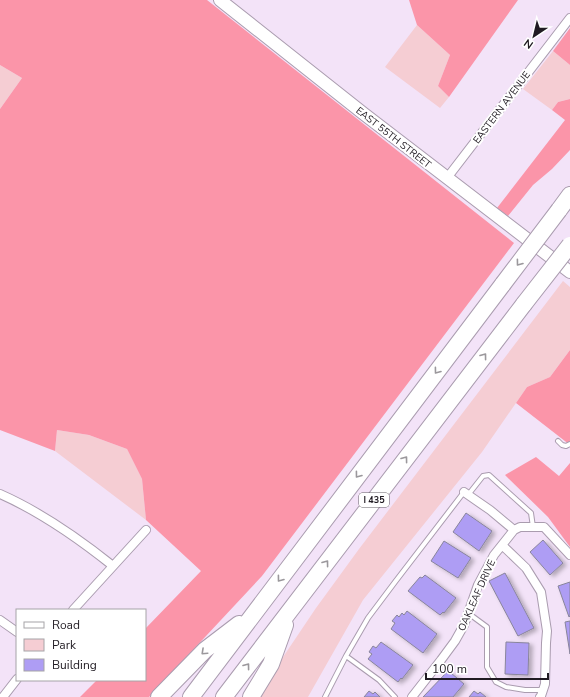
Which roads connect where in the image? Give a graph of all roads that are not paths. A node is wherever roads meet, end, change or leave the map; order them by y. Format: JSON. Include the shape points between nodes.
{"nodes":[{"id":1,"x":220,"y":0,"type":"edge"},
{"id":2,"x":570,"y":18,"type":"edge"},
{"id":3,"x":448,"y":178,"type":"junction"},
{"id":4,"x":570,"y":195,"type":"edge"},
{"id":5,"x":570,"y":245,"type":"edge"},
{"id":6,"x":570,"y":272,"type":"edge"},
{"id":7,"x":558,"y":441,"type":"dead end"},
{"id":8,"x":570,"y":444,"type":"edge"},
{"id":9,"x":466,"y":493,"type":"junction"},
{"id":10,"x":0,"y":494,"type":"edge"},
{"id":11,"x":534,"y":527,"type":"junction"},
{"id":12,"x":146,"y":530,"type":"dead end"},
{"id":13,"x":514,"y":530,"type":"junction"},
{"id":14,"x":502,"y":545,"type":"junction"},
{"id":15,"x":570,"y":555,"type":"edge"},
{"id":16,"x":113,"y":566,"type":"junction"},
{"id":17,"x":74,"y":609,"type":"edge"},
{"id":18,"x":291,"y":609,"type":"junction"},
{"id":19,"x":256,"y":610,"type":"junction"},
{"id":20,"x":468,"y":613,"type":"junction"},
{"id":21,"x":0,"y":620,"type":"edge"},
{"id":22,"x":16,"y":631,"type":"edge"},
{"id":23,"x":346,"y":656,"type":"junction"},
{"id":24,"x":16,"y":680,"type":"edge"},
{"id":25,"x":541,"y":694,"type":"edge"},
{"id":26,"x":4,"y":697,"type":"edge"},
{"id":27,"x":160,"y":697,"type":"edge"},
{"id":28,"x":191,"y":697,"type":"edge"},
{"id":29,"x":224,"y":697,"type":"edge"},
{"id":30,"x":251,"y":697,"type":"edge"},
{"id":31,"x":325,"y":697,"type":"edge"},
{"id":32,"x":395,"y":697,"type":"edge"},
{"id":33,"x":412,"y":697,"type":"edge"}],
"edges":[{"from":1,"to":3,"type":"street","name":"EAST 55TH STREET"},
{"from":2,"to":3,"type":"street","name":"EASTERN AVENUE"},
{"from":3,"to":6,"type":"street","name":"EAST 55TH STREET"},
{"from":4,"to":19,"type":"highway","number":"I 435","one_way":true,"bridge":true},
{"from":18,"to":5,"type":"highway","number":"I 435","one_way":true,"bridge":true},
{"from":7,"to":8,"type":"lane","via":[[566,446]]},
{"from":9,"to":11,"type":"lane","via":[[483,476],[489,475],[532,512]]},
{"from":9,"to":13,"type":"street"},
{"from":9,"to":23,"type":"lane","via":[[368,618]]},
{"from":10,"to":16,"type":"street","via":[[33,510],[71,534]]},
{"from":11,"to":13,"type":"street","via":[[520,527]]},
{"from":11,"to":15,"type":"street","via":[[544,527]]},
{"from":12,"to":16,"type":"street"},
{"from":13,"to":14,"type":"street","name":"OAKLEAF DRIVE"},
{"from":14,"to":20,"type":"street","name":"OAKLEAF DRIVE","via":[[478,585]]},
{"from":14,"to":25,"type":"street","via":[[526,568],[541,592],[547,631],[545,684]]},
{"from":16,"to":17,"type":"street"},
{"from":29,"to":18,"type":"highway","number":"I 435","one_way":true},
{"from":18,"to":30,"type":"highway","via":[[271,664]]},
{"from":19,"to":27,"type":"highway","one_way":true,"via":[[205,650]]},
{"from":19,"to":28,"type":"highway","number":"I 435"},
{"from":20,"to":25,"type":"lane","via":[[487,626],[487,667],[496,682],[506,687]]},
{"from":20,"to":33,"type":"street","name":"OAKLEAF DRIVE","via":[[455,641]]},
{"from":21,"to":22,"type":"street"},
{"from":23,"to":31,"type":"lane"},
{"from":23,"to":32,"type":"lane","via":[[379,680]]},
{"from":24,"to":26,"type":"street"}]}
